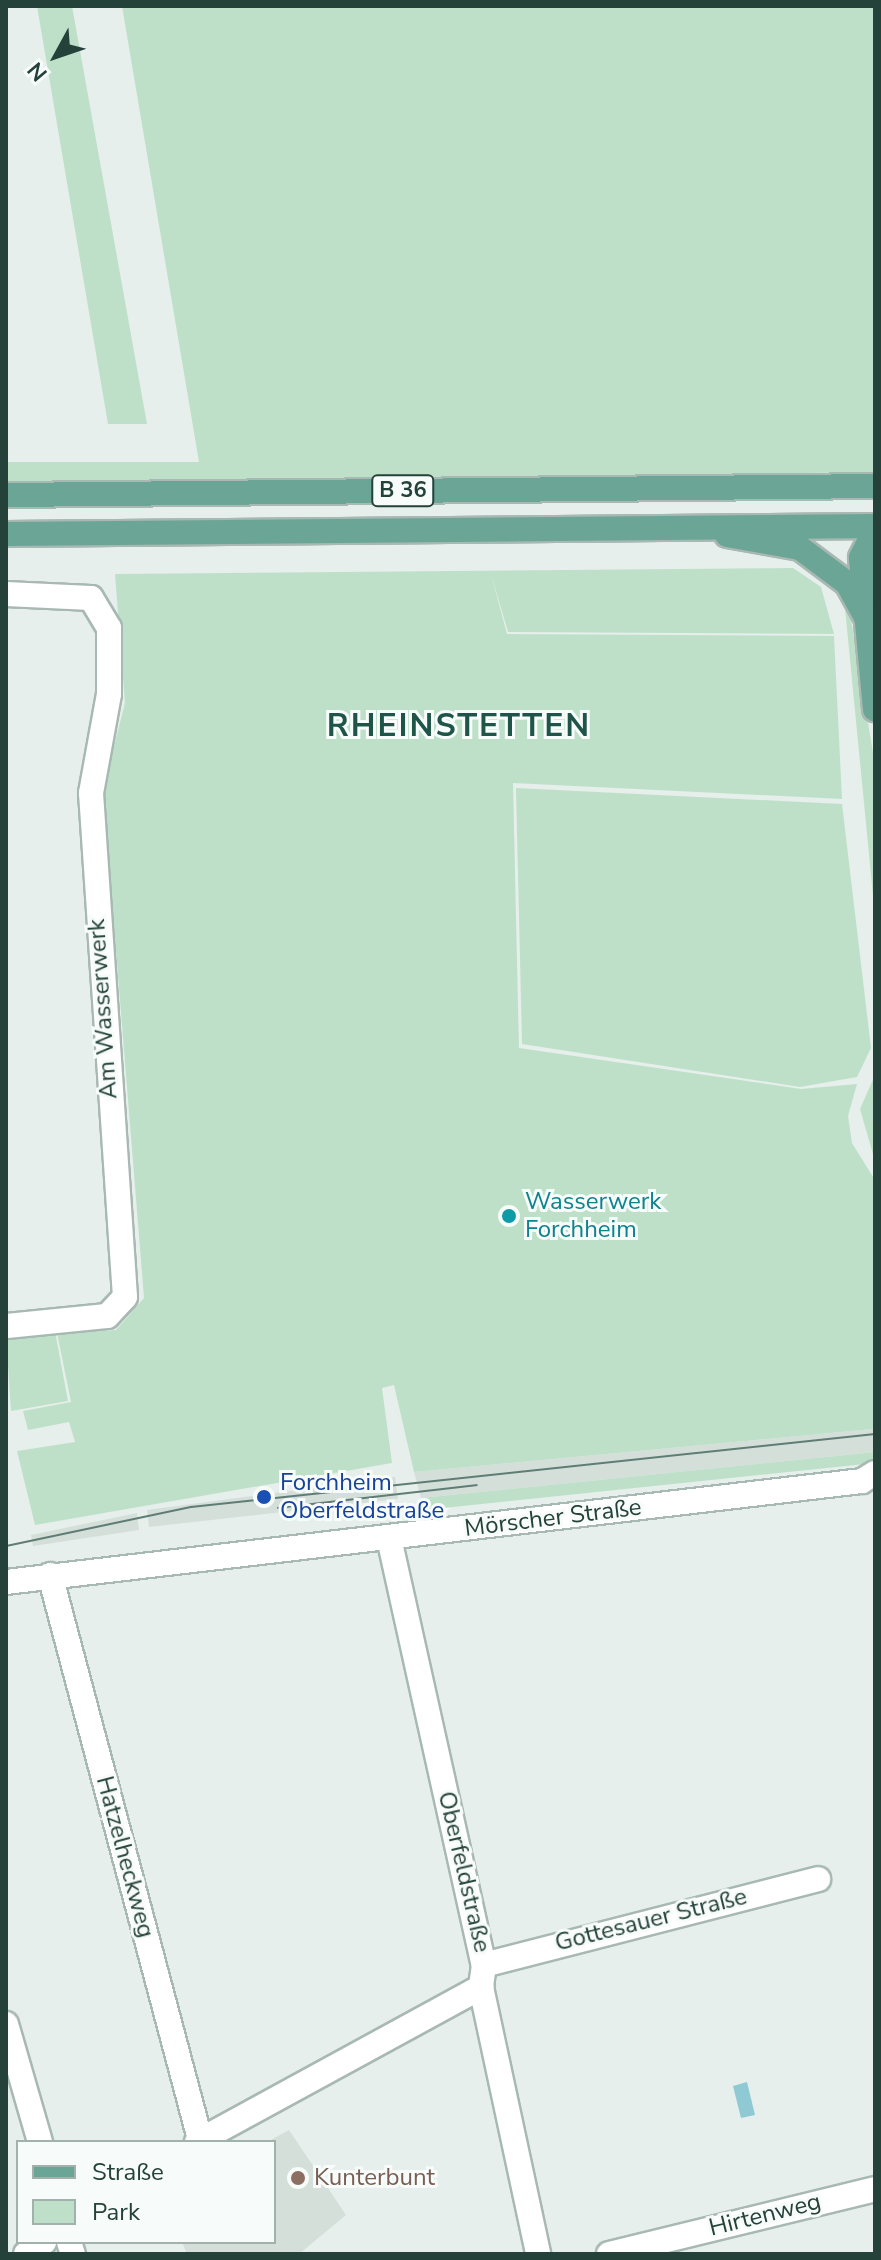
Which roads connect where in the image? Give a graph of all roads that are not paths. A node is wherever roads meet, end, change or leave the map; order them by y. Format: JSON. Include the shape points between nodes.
{"nodes":[{"id":1,"x":875,"y":486,"type":"edge"},
{"id":2,"x":6,"y":495,"type":"edge"},
{"id":3,"x":698,"y":527,"type":"junction"},
{"id":4,"x":875,"y":528,"type":"edge"},
{"id":5,"x":6,"y":534,"type":"edge"},
{"id":6,"x":6,"y":594,"type":"edge"},
{"id":7,"x":865,"y":616,"type":"junction"},
{"id":8,"x":875,"y":709,"type":"edge"},
{"id":9,"x":6,"y":1326,"type":"edge"},
{"id":10,"x":871,"y":1481,"type":"edge"},
{"id":11,"x":389,"y":1538,"type":"junction"},
{"id":12,"x":50,"y":1575,"type":"junction"},
{"id":13,"x":6,"y":1582,"type":"edge"},
{"id":14,"x":818,"y":1879,"type":"dead end"},
{"id":15,"x":483,"y":1976,"type":"junction"},
{"id":16,"x":6,"y":2024,"type":"edge"},
{"id":17,"x":39,"y":2140,"type":"edge"},
{"id":18,"x":199,"y":2140,"type":"edge"},
{"id":19,"x":875,"y":2189,"type":"edge"},
{"id":20,"x":538,"y":2254,"type":"edge"},
{"id":21,"x":609,"y":2254,"type":"edge"}],
"edges":[{"from":1,"to":2,"type":"main road","number":"B 36"},
{"from":3,"to":4,"type":"main road","number":"B 36"},
{"from":3,"to":5,"type":"main road","number":"B 36"},
{"from":3,"to":7,"type":"main road","via":[[766,547],[800,548],[847,583]]},
{"from":4,"to":7,"type":"main road","via":[[861,558]]},
{"from":6,"to":9,"type":"street","name":"Am Wasserwerk","via":[[91,598],[109,628],[109,694],[91,793],[125,1297],[107,1316]]},
{"from":7,"to":8,"type":"main road"},
{"from":10,"to":11,"type":"street","name":"Mörscher Straße"},
{"from":11,"to":12,"type":"street","name":"Mörscher Straße"},
{"from":11,"to":15,"type":"street","name":"Oberfeldstraße"},
{"from":12,"to":13,"type":"street","name":"Mörscher Straße"},
{"from":12,"to":18,"type":"street","name":"Hatzelheckweg"},
{"from":14,"to":15,"type":"street","name":"Gottesauer Straße"},
{"from":15,"to":18,"type":"street","name":"Gottesauer Straße"},
{"from":15,"to":20,"type":"street","name":"Oberfeldstraße"},
{"from":16,"to":17,"type":"street"},
{"from":19,"to":21,"type":"street","name":"Hirtenweg"}]}
